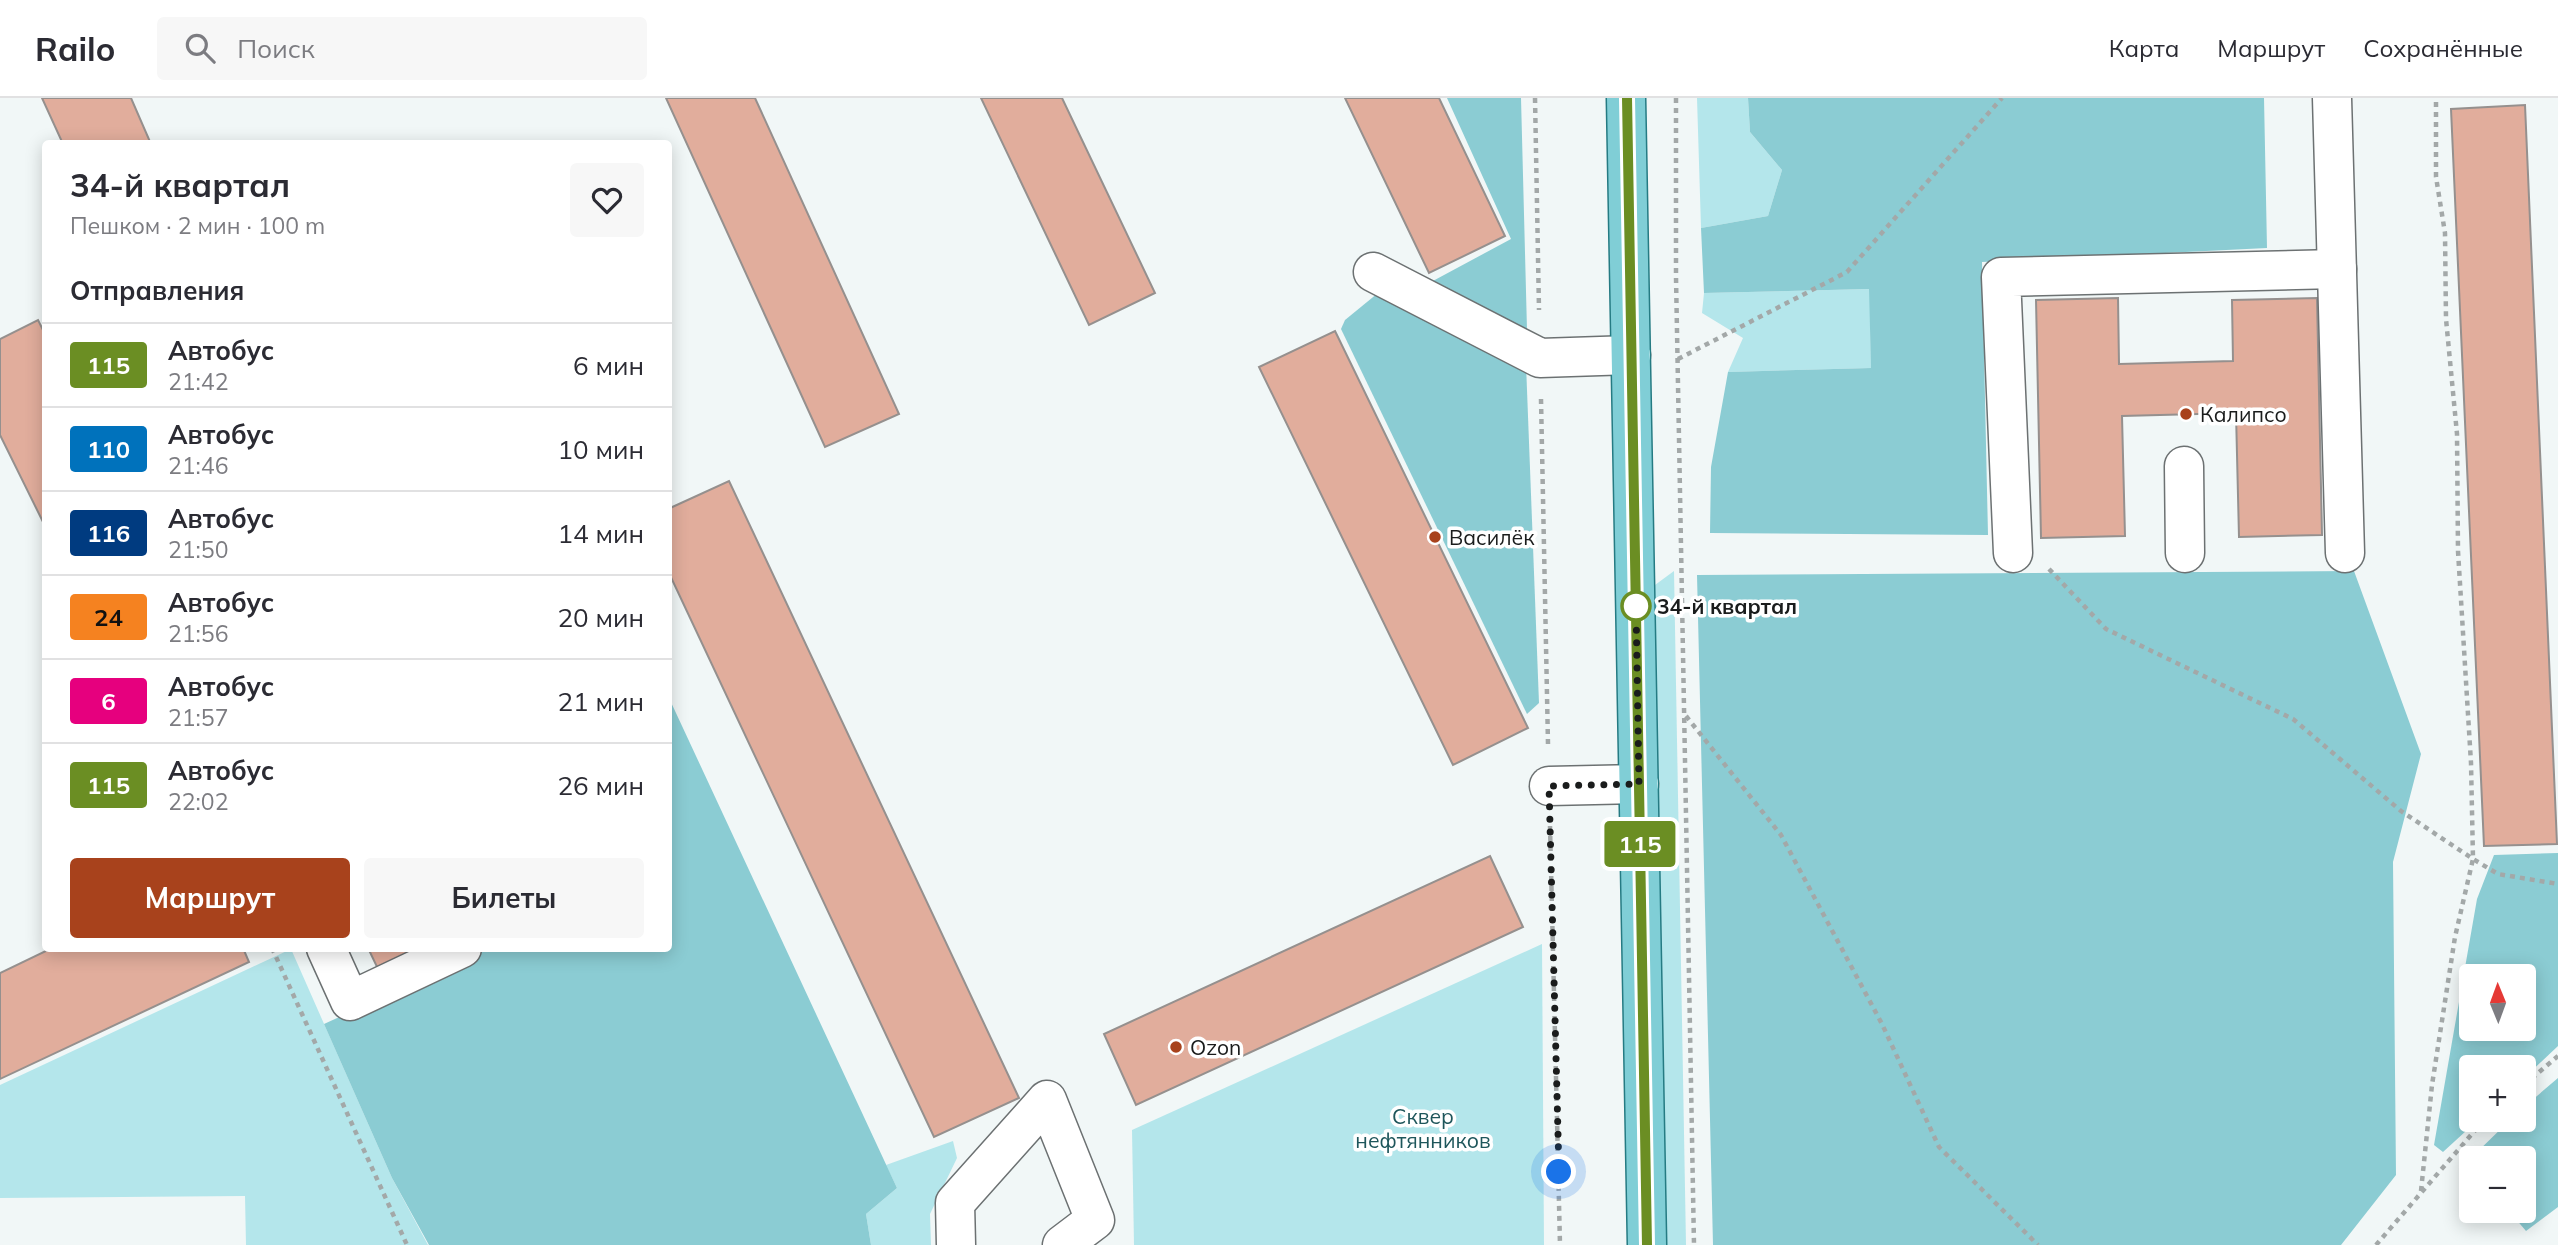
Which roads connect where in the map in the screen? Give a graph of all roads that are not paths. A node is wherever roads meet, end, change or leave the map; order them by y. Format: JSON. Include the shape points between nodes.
{"nodes":[{"id":1,"x":1626,"y":98,"type":"edge"},
{"id":2,"x":2332,"y":98,"type":"edge"},
{"id":3,"x":2337,"y":270,"type":"junction"},
{"id":4,"x":1373,"y":272,"type":"dead end"},
{"id":5,"x":1631,"y":355,"type":"junction"},
{"id":6,"x":2184,"y":466,"type":"dead end"},
{"id":7,"x":2185,"y":553,"type":"dead end"},
{"id":8,"x":2345,"y":553,"type":"dead end"},
{"id":9,"x":2028,"y":558,"type":"road end"},
{"id":10,"x":1639,"y":784,"type":"junction"},
{"id":11,"x":1549,"y":786,"type":"road end"},
{"id":12,"x":328,"y":952,"type":"edge"},
{"id":13,"x":454,"y":952,"type":"edge"},
{"id":14,"x":956,"y":1245,"type":"edge"},
{"id":15,"x":1062,"y":1245,"type":"edge"},
{"id":16,"x":1647,"y":1245,"type":"edge"}],
"edges":[{"from":1,"to":5,"type":"main road"},
{"from":2,"to":3,"type":"lane"},
{"from":3,"to":8,"type":"lane"},
{"from":3,"to":9,"type":"lane","via":[[2001,277]]},
{"from":4,"to":5,"type":"lane","via":[[1540,358]]},
{"from":5,"to":10,"type":"main road"},
{"from":6,"to":7,"type":"lane"},
{"from":10,"to":11,"type":"lane"},
{"from":10,"to":16,"type":"main road"},
{"from":12,"to":13,"type":"lane","via":[[350,1001]]},
{"from":14,"to":15,"type":"lane","via":[[955,1203],[1047,1100],[1095,1220]]}]}
